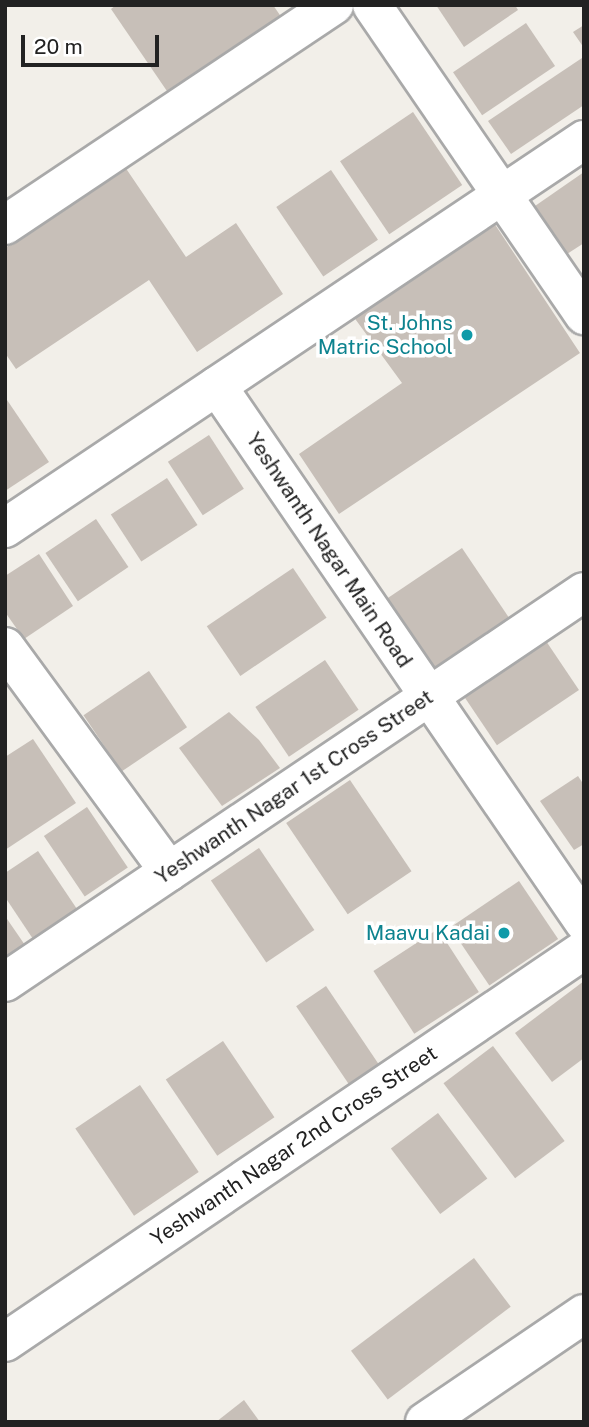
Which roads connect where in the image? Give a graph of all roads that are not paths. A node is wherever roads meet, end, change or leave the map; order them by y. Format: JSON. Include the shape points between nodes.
{"nodes":[{"id":1,"x":334,"y":5,"type":"edge"},
{"id":2,"x":372,"y":5,"type":"edge"},
{"id":3,"x":584,"y":140,"type":"edge"},
{"id":4,"x":501,"y":195,"type":"junction"},
{"id":5,"x":5,"y":225,"type":"edge"},
{"id":6,"x":584,"y":315,"type":"edge"},
{"id":7,"x":217,"y":386,"type":"junction"},
{"id":8,"x":5,"y":528,"type":"edge"},
{"id":9,"x":584,"y":592,"type":"edge"},
{"id":10,"x":5,"y":647,"type":"edge"},
{"id":11,"x":429,"y":696,"type":"junction"},
{"id":12,"x":169,"y":871,"type":"junction"},
{"id":13,"x":584,"y":922,"type":"edge"},
{"id":14,"x":584,"y":950,"type":"edge"},
{"id":15,"x":5,"y":982,"type":"edge"},
{"id":16,"x":584,"y":1314,"type":"edge"},
{"id":17,"x":5,"y":1342,"type":"edge"},
{"id":18,"x":425,"y":1422,"type":"edge"}],
"edges":[{"from":1,"to":5,"type":"street"},
{"from":2,"to":4,"type":"street"},
{"from":3,"to":4,"type":"street"},
{"from":4,"to":6,"type":"street"},
{"from":4,"to":7,"type":"street"},
{"from":7,"to":8,"type":"street"},
{"from":7,"to":11,"type":"street","name":"Yeshwanth Nagar Main Road"},
{"from":9,"to":11,"type":"street","name":"Yeshwanth Nagar 1st Cross Street"},
{"from":10,"to":12,"type":"street"},
{"from":11,"to":12,"type":"street","name":"Yeshwanth Nagar 1st Cross Street"},
{"from":11,"to":13,"type":"street","name":"Yeshwanth Nagar Main Road"},
{"from":12,"to":15,"type":"street","name":"Yeshwanth Nagar 1st Cross Street"},
{"from":14,"to":17,"type":"street","name":"Yeshwanth Nagar 2nd Cross Street"},
{"from":16,"to":18,"type":"street"}]}
